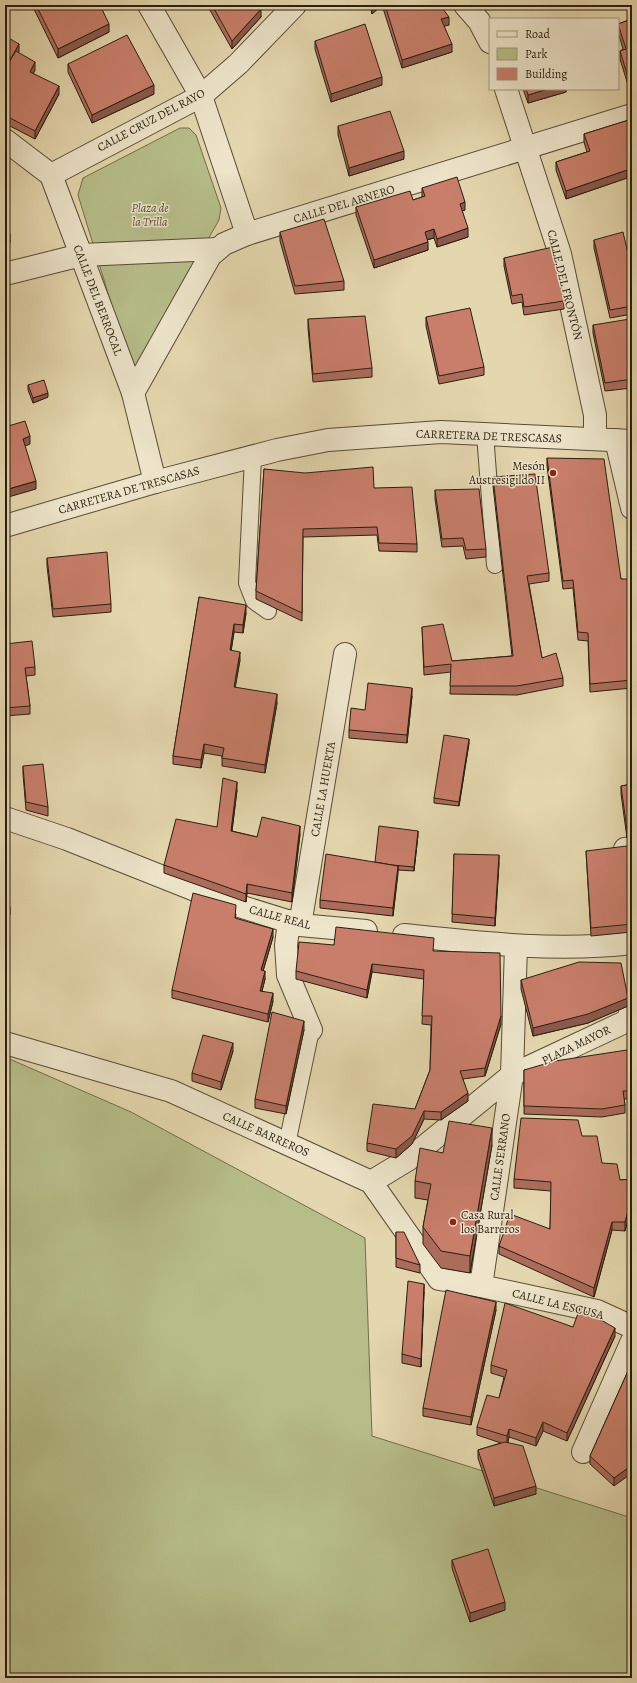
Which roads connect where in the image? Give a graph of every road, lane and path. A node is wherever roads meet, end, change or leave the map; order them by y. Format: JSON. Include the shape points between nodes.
{"nodes":[{"id":1,"x":149,"y":5,"type":"edge"},
{"id":2,"x":295,"y":5,"type":"edge"},
{"id":3,"x":465,"y":5,"type":"edge"},
{"id":4,"x":489,"y":40,"type":"edge"},
{"id":5,"x":506,"y":90,"type":"edge"},
{"id":6,"x":200,"y":96,"type":"junction"},
{"id":7,"x":632,"y":115,"type":"edge"},
{"id":8,"x":5,"y":140,"type":"edge"},
{"id":9,"x":526,"y":148,"type":"junction"},
{"id":10,"x":51,"y":175,"type":"junction"},
{"id":11,"x":247,"y":234,"type":"junction"},
{"id":12,"x":217,"y":249,"type":"junction"},
{"id":13,"x":81,"y":255,"type":"junction"},
{"id":14,"x":5,"y":274,"type":"edge"},
{"id":15,"x":133,"y":393,"type":"junction"},
{"id":16,"x":485,"y":434,"type":"junction"},
{"id":17,"x":594,"y":439,"type":"junction"},
{"id":18,"x":624,"y":440,"type":"edge"},
{"id":19,"x":253,"y":457,"type":"junction"},
{"id":20,"x":155,"y":482,"type":"junction"},
{"id":21,"x":632,"y":508,"type":"edge"},
{"id":22,"x":5,"y":526,"type":"edge"},
{"id":23,"x":495,"y":565,"type":"dead end"},
{"id":24,"x":268,"y":611,"type":"edge"},
{"id":25,"x":345,"y":654,"type":"dead end"},
{"id":26,"x":5,"y":818,"type":"edge"},
{"id":27,"x":294,"y":923,"type":"junction"},
{"id":28,"x":632,"y":943,"type":"edge"},
{"id":29,"x":516,"y":946,"type":"junction"},
{"id":30,"x":632,"y":1008,"type":"edge"},
{"id":31,"x":311,"y":1030,"type":"joint"},
{"id":32,"x":5,"y":1043,"type":"edge"},
{"id":33,"x":512,"y":1075,"type":"junction"},
{"id":34,"x":287,"y":1144,"type":"junction"},
{"id":35,"x":371,"y":1182,"type":"junction"},
{"id":36,"x":481,"y":1286,"type":"junction"},
{"id":37,"x":632,"y":1327,"type":"edge"},
{"id":38,"x":632,"y":1341,"type":"edge"},
{"id":39,"x":583,"y":1452,"type":"dead end"}],
"edges":[{"from":1,"to":6,"type":"street"},
{"from":2,"to":6,"type":"street","name":"CALLE CRUZ DEL RAYO","via":[[238,64]]},
{"from":3,"to":4,"type":"street","via":[[479,21]]},
{"from":5,"to":9,"type":"street","name":"CALLE DEL FRONTÓN"},
{"from":6,"to":10,"type":"street","name":"CALLE CRUZ DEL RAYO"},
{"from":6,"to":11,"type":"street"},
{"from":7,"to":9,"type":"street","name":"CALLE DEL ARNERO"},
{"from":8,"to":10,"type":"street"},
{"from":9,"to":11,"type":"street","name":"CALLE DEL ARNERO"},
{"from":9,"to":17,"type":"street","name":"CALLE DEL FRONTÓN","via":[[560,254],[595,415]]},
{"from":10,"to":13,"type":"street","name":"CALLE DEL BERROCAL"},
{"from":11,"to":12,"type":"street","name":"CALLE DEL ARNERO"},
{"from":12,"to":13,"type":"street"},
{"from":12,"to":15,"type":"street","name":"CALLE DEL ARNERO","via":[[210,256]]},
{"from":13,"to":14,"type":"street"},
{"from":13,"to":15,"type":"street","name":"CALLE DEL BERROCAL"},
{"from":15,"to":20,"type":"street","name":"CALLE DEL BERROCAL"},
{"from":16,"to":17,"type":"street","name":"CARRETERA DE TRESCASAS"},
{"from":16,"to":19,"type":"street","name":"CARRETERA DE TRESCASAS","via":[[441,432],[352,437],[304,444]]},
{"from":16,"to":23,"type":"lane"},
{"from":17,"to":18,"type":"street","name":"CARRETERA DE TRESCASAS"},
{"from":18,"to":21,"type":"street"},
{"from":19,"to":20,"type":"street","name":"CARRETERA DE TRESCASAS"},
{"from":19,"to":24,"type":"lane","via":[[247,582],[254,601]]},
{"from":20,"to":22,"type":"street","name":"CARRETERA DE TRESCASAS"},
{"from":25,"to":27,"type":"street","name":"CALLE LA HUERTA"},
{"from":26,"to":27,"type":"street","name":"CALLE REAL","via":[[67,839],[224,901]]},
{"from":27,"to":29,"type":"street","name":"CALLE REAL"},
{"from":27,"to":31,"type":"street","name":"CALLE LA HUERTA","via":[[286,945],[288,975]]},
{"from":28,"to":29,"type":"street","name":"CALLE REAL","via":[[560,947]]},
{"from":29,"to":33,"type":"street","name":"CALLE SERRANO"},
{"from":30,"to":33,"type":"street","name":"PLAZA MAYOR","via":[[627,1020]]},
{"from":31,"to":34,"type":"lane"},
{"from":32,"to":34,"type":"street","name":"CALLE BARREROS","via":[[171,1091]]},
{"from":33,"to":35,"type":"street","via":[[409,1159]]},
{"from":33,"to":36,"type":"street","name":"CALLE SERRANO"},
{"from":34,"to":35,"type":"street","name":"CALLE BARREROS"},
{"from":35,"to":36,"type":"street","via":[[439,1279]]},
{"from":36,"to":37,"type":"street","name":"CALLE LA ESCUSA","via":[[597,1311]]},
{"from":38,"to":39,"type":"street"}]}
